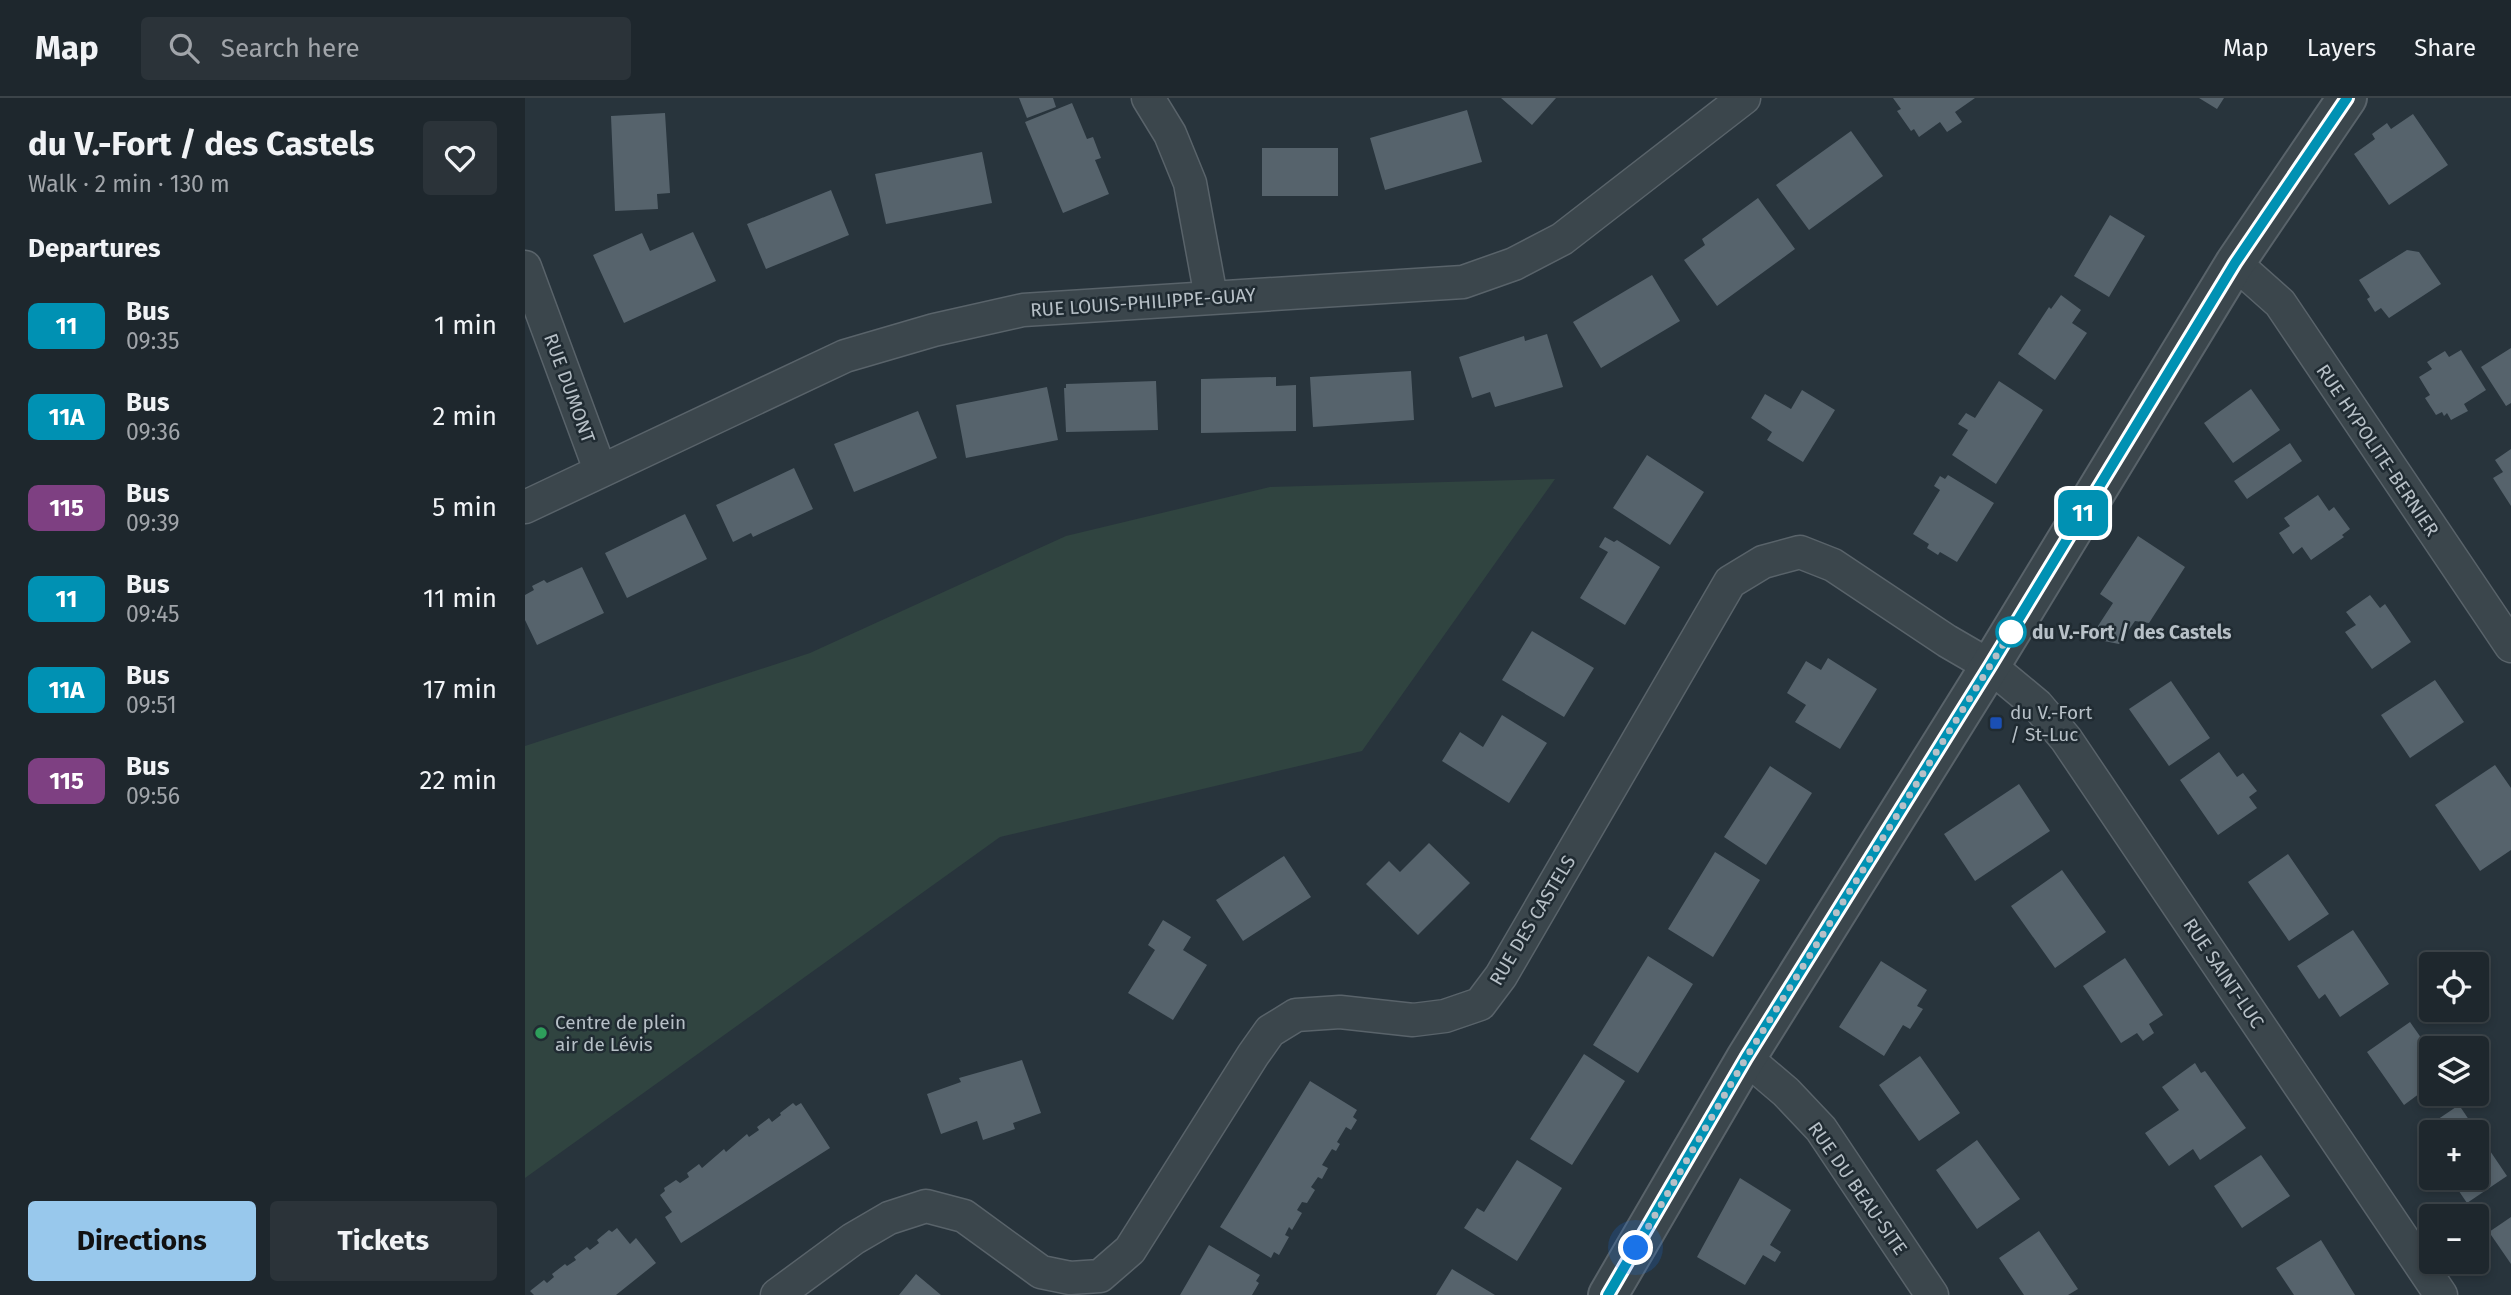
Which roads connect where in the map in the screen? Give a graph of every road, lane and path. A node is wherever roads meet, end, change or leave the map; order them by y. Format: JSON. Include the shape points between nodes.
{"nodes":[{"id":1,"x":1148,"y":98,"type":"edge"},
{"id":2,"x":2347,"y":98,"type":"edge"},
{"id":3,"x":1727,"y":102,"type":"edge"},
{"id":4,"x":2235,"y":263,"type":"junction"},
{"id":5,"x":525,"y":267,"type":"edge"},
{"id":6,"x":1211,"y":297,"type":"junction"},
{"id":7,"x":600,"y":470,"type":"junction"},
{"id":8,"x":525,"y":507,"type":"edge"},
{"id":9,"x":2508,"y":635,"type":"edge"},
{"id":10,"x":1990,"y":666,"type":"junction"},
{"id":11,"x":1746,"y":1058,"type":"junction"},
{"id":12,"x":776,"y":1295,"type":"edge"},
{"id":13,"x":1608,"y":1295,"type":"edge"},
{"id":14,"x":1932,"y":1295,"type":"edge"},
{"id":15,"x":2441,"y":1295,"type":"edge"}],
"edges":[{"from":1,"to":6,"type":"street","via":[[1170,134],[1190,183]]},
{"from":2,"to":4,"type":"street"},
{"from":3,"to":6,"type":"street","name":"RUE LOUIS-PHILIPPE-GUAY","via":[[1562,239],[1514,264],[1463,282]]},
{"from":4,"to":9,"type":"street","name":"RUE HYPOLITE-BERNIER","via":[[2280,303]]},
{"from":4,"to":10,"type":"street"},
{"from":5,"to":7,"type":"street","name":"RUE DUMONT"},
{"from":6,"to":7,"type":"street","name":"RUE LOUIS-PHILIPPE-GUAY","via":[[1023,310],[934,330],[845,356]]},
{"from":7,"to":8,"type":"street","name":"RUE LOUIS-PHILIPPE-GUAY"},
{"from":10,"to":11,"type":"street"},
{"from":10,"to":12,"type":"street","name":"RUE DES CASTELS","via":[[1833,565],[1800,552],[1763,562],[1730,582],[1501,976],[1480,1004],[1445,1016],[1413,1020],[1340,1012],[1296,1014],[1270,1031],[1130,1250],[1100,1276],[1070,1278],[1041,1272],[964,1216],[926,1206],[889,1218],[853,1239]]},
{"from":10,"to":15,"type":"street","name":"RUE SAINT-LUC","via":[[2037,705],[2066,739]]},
{"from":11,"to":13,"type":"street"},
{"from":11,"to":14,"type":"street","name":"RUE DU BEAU-SITE","via":[[1821,1129]]}]}
